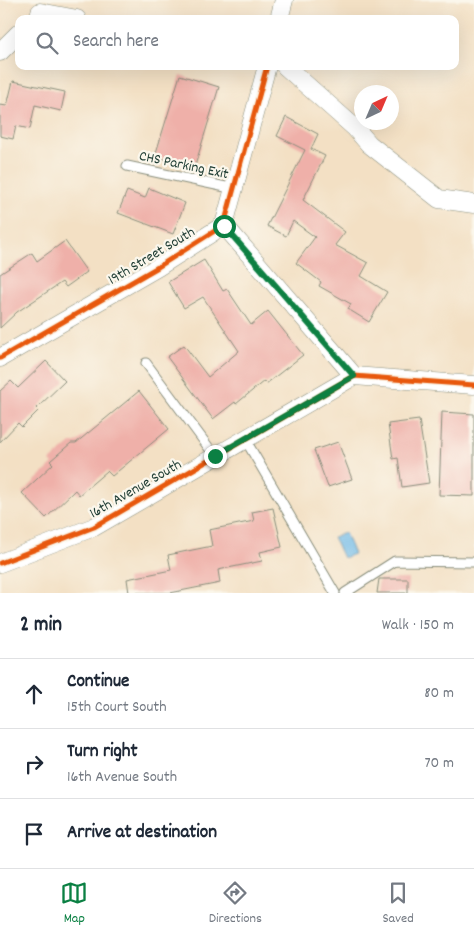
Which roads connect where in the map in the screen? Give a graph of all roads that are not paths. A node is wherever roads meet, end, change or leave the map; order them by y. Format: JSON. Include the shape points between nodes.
{"nodes":[{"id":1,"x":284,"y":0,"type":"edge"},
{"id":2,"x":41,"y":10,"type":"edge"},
{"id":3,"x":61,"y":15,"type":"edge"},
{"id":4,"x":280,"y":15,"type":"edge"},
{"id":5,"x":15,"y":37,"type":"edge"},
{"id":6,"x":0,"y":52,"type":"edge"},
{"id":7,"x":266,"y":70,"type":"edge"},
{"id":8,"x":290,"y":70,"type":"edge"},
{"id":9,"x":127,"y":166,"type":"dead end"},
{"id":10,"x":235,"y":189,"type":"junction"},
{"id":11,"x":474,"y":204,"type":"edge"},
{"id":12,"x":224,"y":226,"type":"junction"},
{"id":13,"x":0,"y":358,"type":"edge"},
{"id":14,"x":146,"y":363,"type":"dead end"},
{"id":15,"x":354,"y":376,"type":"junction"},
{"id":16,"x":474,"y":385,"type":"edge"},
{"id":17,"x":245,"y":439,"type":"junction"},
{"id":18,"x":215,"y":456,"type":"junction"},
{"id":19,"x":474,"y":562,"type":"edge"},
{"id":20,"x":0,"y":563,"type":"edge"},
{"id":21,"x":335,"y":593,"type":"edge"},
{"id":22,"x":345,"y":593,"type":"edge"}],
"edges":[{"from":1,"to":4,"type":"street"},
{"from":2,"to":3,"type":"street"},
{"from":5,"to":6,"type":"street"},
{"from":7,"to":10,"type":"street"},
{"from":8,"to":11,"type":"street","via":[[370,144],[439,199]]},
{"from":9,"to":10,"type":"lane","name":"CHS Parking Exit"},
{"from":10,"to":12,"type":"street"},
{"from":12,"to":13,"type":"street","name":"19th Street South"},
{"from":12,"to":15,"type":"street"},
{"from":14,"to":18,"type":"lane"},
{"from":15,"to":16,"type":"street"},
{"from":15,"to":17,"type":"street","name":"16th Avenue South"},
{"from":17,"to":18,"type":"street","name":"16th Avenue South"},
{"from":17,"to":21,"type":"lane"},
{"from":18,"to":20,"type":"street","name":"16th Avenue South","via":[[94,527]]},
{"from":19,"to":22,"type":"lane","via":[[395,561]]}]}
